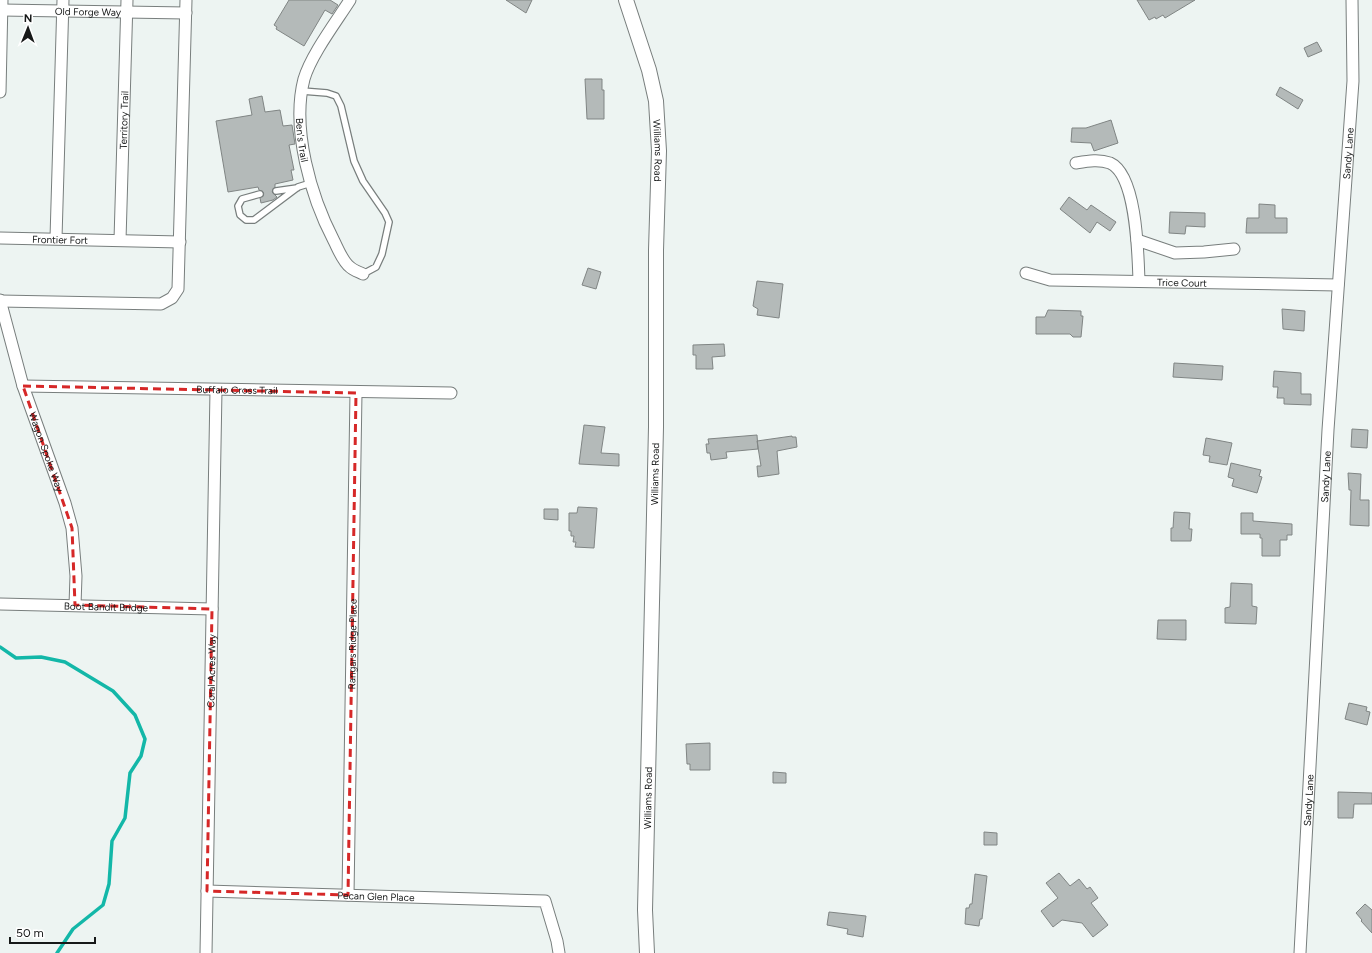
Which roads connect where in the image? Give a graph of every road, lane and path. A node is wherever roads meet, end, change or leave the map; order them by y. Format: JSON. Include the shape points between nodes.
{"nodes":[{"id":1,"x":127,"y":0,"type":"edge"},
{"id":2,"x":186,"y":0,"type":"edge"},
{"id":3,"x":350,"y":0,"type":"edge"},
{"id":4,"x":626,"y":0,"type":"edge"},
{"id":5,"x":1352,"y":0,"type":"edge"},
{"id":6,"x":2,"y":5,"type":"edge"},
{"id":7,"x":62,"y":5,"type":"edge"},
{"id":8,"x":126,"y":12,"type":"junction"},
{"id":9,"x":186,"y":13,"type":"junction"},
{"id":10,"x":302,"y":91,"type":"junction"},
{"id":11,"x":0,"y":92,"type":"edge"},
{"id":12,"x":1076,"y":162,"type":"dead end"},
{"id":13,"x":311,"y":183,"type":"junction"},
{"id":14,"x":298,"y":188,"type":"junction"},
{"id":15,"x":276,"y":191,"type":"dead end"},
{"id":16,"x":260,"y":194,"type":"dead end"},
{"id":17,"x":0,"y":238,"type":"edge"},
{"id":18,"x":56,"y":238,"type":"junction"},
{"id":19,"x":120,"y":240,"type":"junction"},
{"id":20,"x":1137,"y":240,"type":"junction"},
{"id":21,"x":180,"y":242,"type":"junction"},
{"id":22,"x":1234,"y":249,"type":"dead end"},
{"id":23,"x":1026,"y":273,"type":"dead end"},
{"id":24,"x":363,"y":274,"type":"joint"},
{"id":25,"x":1139,"y":281,"type":"junction"},
{"id":26,"x":1338,"y":285,"type":"junction"},
{"id":27,"x":0,"y":301,"type":"edge"},
{"id":28,"x":23,"y":386,"type":"junction"},
{"id":29,"x":216,"y":390,"type":"junction"},
{"id":30,"x":356,"y":393,"type":"junction"},
{"id":31,"x":451,"y":393,"type":"dead end"},
{"id":32,"x":0,"y":604,"type":"edge"},
{"id":33,"x":75,"y":605,"type":"junction"},
{"id":34,"x":212,"y":609,"type":"junction"},
{"id":35,"x":207,"y":891,"type":"junction"},
{"id":36,"x":348,"y":895,"type":"junction"},
{"id":37,"x":206,"y":953,"type":"edge"},
{"id":38,"x":559,"y":953,"type":"edge"},
{"id":39,"x":647,"y":953,"type":"edge"},
{"id":40,"x":1300,"y":953,"type":"edge"}],
"edges":[{"from":1,"to":8,"type":"street","name":"Territory Trail"},
{"from":2,"to":9,"type":"street"},
{"from":3,"to":10,"type":"street","name":"Ben's Trail","via":[[314,58],[304,78]]},
{"from":4,"to":39,"type":"street","name":"Williams Road","via":[[649,70],[656,101],[659,151],[656,427],[645,910]]},
{"from":5,"to":26,"type":"street","name":"Sandy Lane","via":[[1353,81]]},
{"from":6,"to":7,"type":"street","name":"Old Forge Way"},
{"from":6,"to":11,"type":"street"},
{"from":7,"to":8,"type":"street","name":"Old Forge Way"},
{"from":7,"to":18,"type":"street"},
{"from":8,"to":9,"type":"street","name":"Old Forge Way"},
{"from":8,"to":19,"type":"street","name":"Territory Trail"},
{"from":9,"to":21,"type":"street"},
{"from":10,"to":13,"type":"street","name":"Ben's Trail","via":[[300,122]]},
{"from":10,"to":24,"type":"lane","via":[[336,96],[342,106],[354,161],[363,181],[389,222],[382,254],[376,267]]},
{"from":12,"to":20,"type":"street","via":[[1095,160],[1110,164],[1119,171],[1128,188]]},
{"from":13,"to":14,"type":"lane"},
{"from":13,"to":24,"type":"street","name":"Ben's Trail","via":[[325,225],[337,247],[349,267]]},
{"from":14,"to":15,"type":"lane"},
{"from":14,"to":16,"type":"lane","via":[[254,220],[246,220],[240,215],[238,206],[242,199]]},
{"from":17,"to":18,"type":"street","name":"Frontier Fort"},
{"from":18,"to":19,"type":"street","name":"Frontier Fort"},
{"from":19,"to":21,"type":"street","name":"Frontier Fort"},
{"from":20,"to":22,"type":"street","via":[[1175,253]]},
{"from":20,"to":25,"type":"street"},
{"from":21,"to":27,"type":"street","via":[[178,289],[172,298],[161,304]]},
{"from":23,"to":25,"type":"street","name":"Trice Court","via":[[1050,280]]},
{"from":25,"to":26,"type":"street","name":"Trice Court"},
{"from":26,"to":40,"type":"street","name":"Sandy Lane"},
{"from":27,"to":28,"type":"street","name":"Wagon Spoke Way"},
{"from":28,"to":29,"type":"street","name":"Buffalo Cross Trail"},
{"from":28,"to":33,"type":"street","name":"Wagon Spoke Way","via":[[72,528],[76,576]]},
{"from":29,"to":30,"type":"street","name":"Buffalo Cross Trail"},
{"from":29,"to":34,"type":"street","name":"Coral Acres Way"},
{"from":30,"to":31,"type":"street","name":"Buffalo Cross Trail"},
{"from":30,"to":36,"type":"street","name":"Rangars Ridge Place"},
{"from":32,"to":33,"type":"street","name":"Boot Bandit Bridge"},
{"from":33,"to":34,"type":"street","name":"Boot Bandit Bridge"},
{"from":34,"to":35,"type":"street","name":"Coral Acres Way"},
{"from":35,"to":36,"type":"street","name":"Pecan Glen Place"},
{"from":35,"to":37,"type":"street","name":"Coral Acres Way"},
{"from":36,"to":38,"type":"street","name":"Pecan Glen Place","via":[[545,901]]}]}
